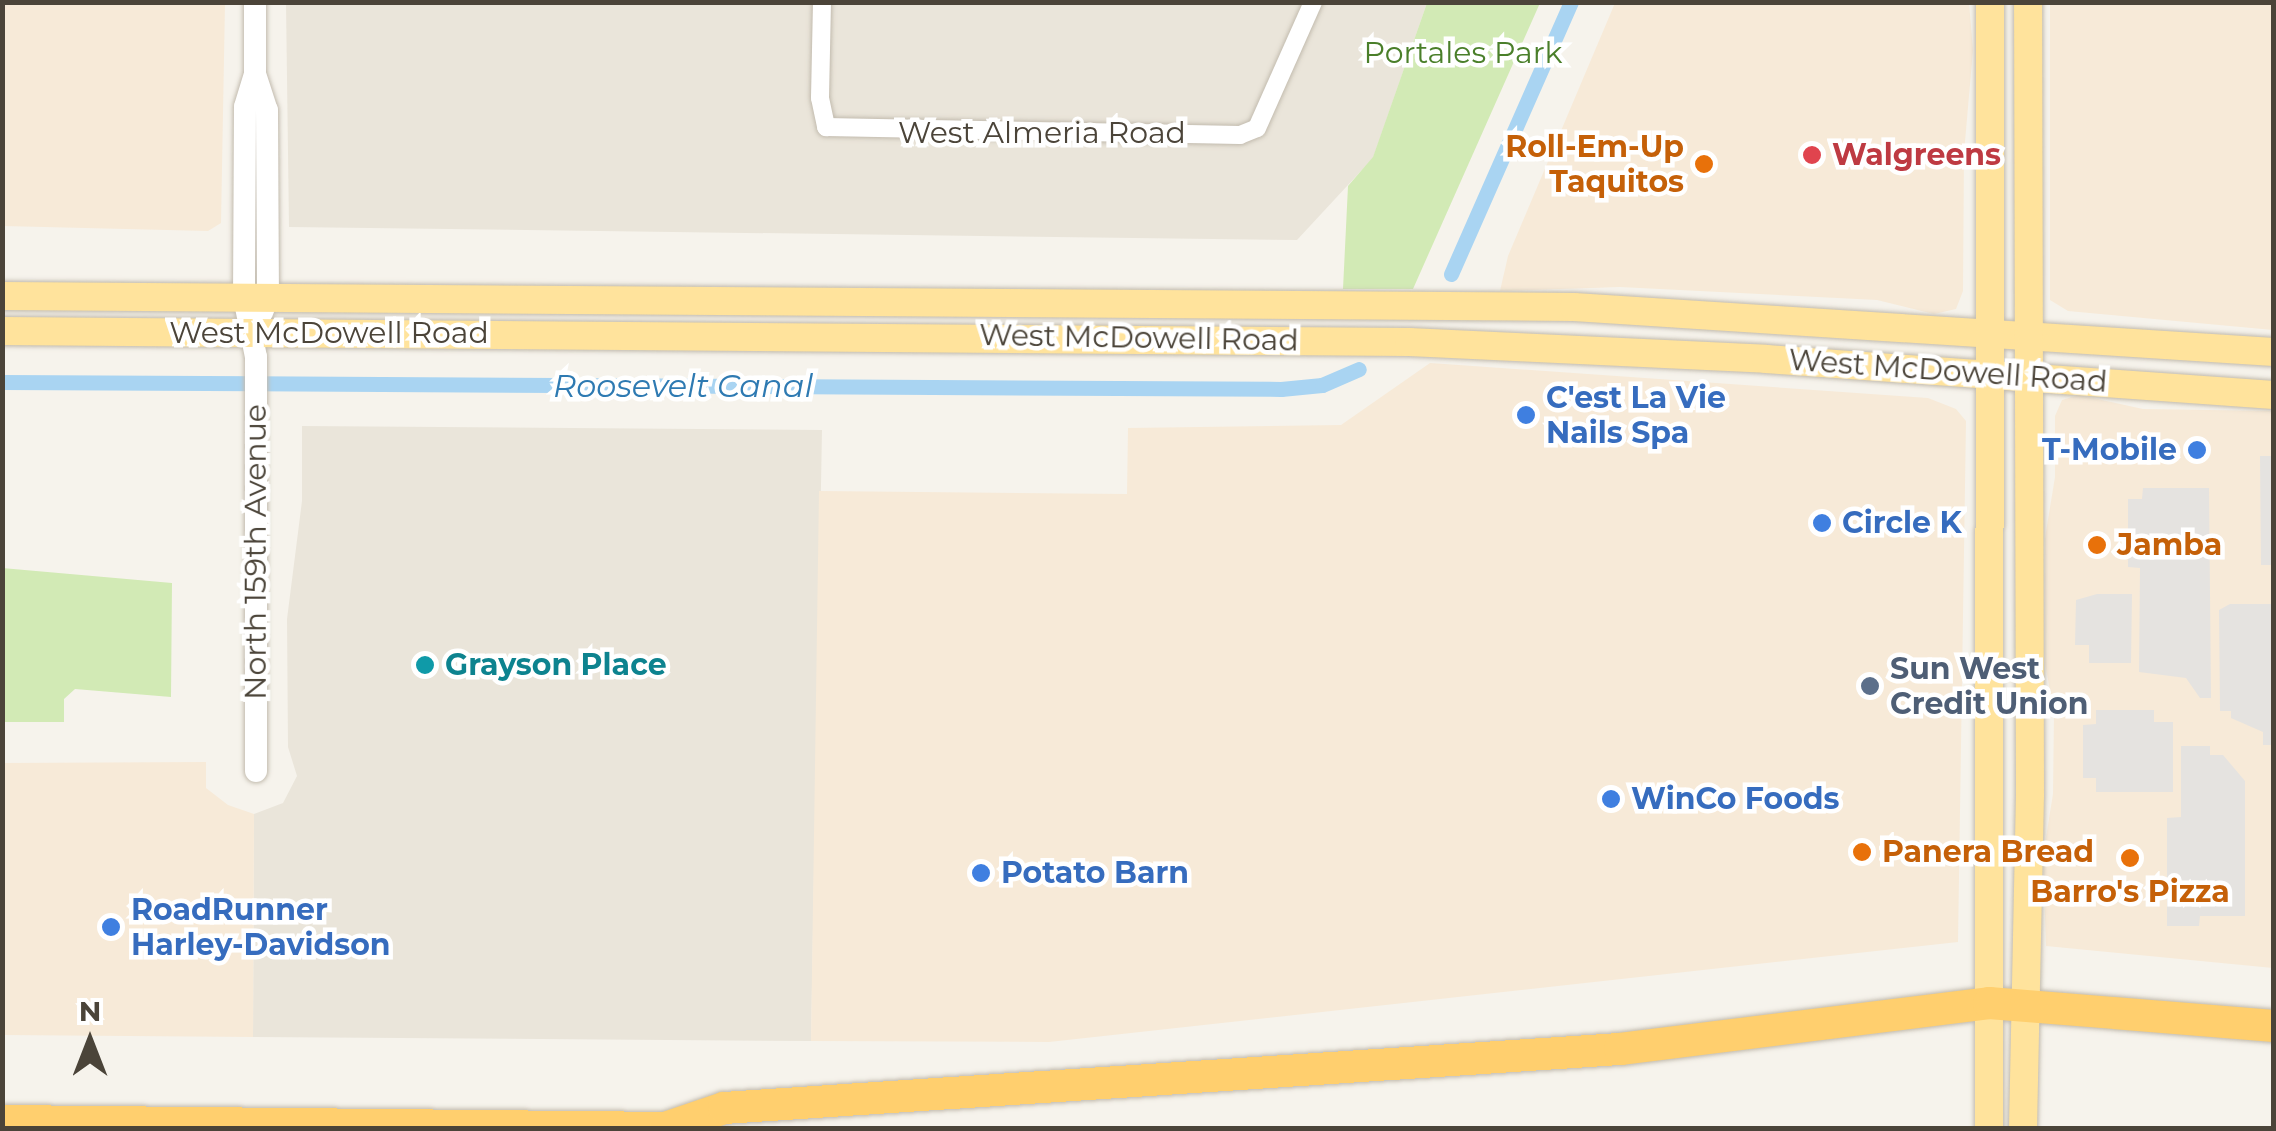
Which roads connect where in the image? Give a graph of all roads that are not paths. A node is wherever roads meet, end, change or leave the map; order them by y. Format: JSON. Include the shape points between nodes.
{"nodes":[{"id":1,"x":255,"y":2,"type":"edge"},
{"id":2,"x":822,"y":2,"type":"edge"},
{"id":3,"x":1312,"y":2,"type":"edge"},
{"id":4,"x":1990,"y":2,"type":"edge"},
{"id":5,"x":2028,"y":2,"type":"edge"},
{"id":6,"x":2,"y":296,"type":"edge"},
{"id":7,"x":256,"y":297,"type":"junction"},
{"id":8,"x":1276,"y":303,"type":"junction"},
{"id":9,"x":1574,"y":308,"type":"junction"},
{"id":10,"x":2,"y":331,"type":"edge"},
{"id":11,"x":254,"y":333,"type":"junction"},
{"id":12,"x":1986,"y":333,"type":"junction"},
{"id":13,"x":2032,"y":336,"type":"junction"},
{"id":14,"x":1110,"y":337,"type":"junction"},
{"id":15,"x":1576,"y":350,"type":"junction"},
{"id":16,"x":2274,"y":352,"type":"edge"},
{"id":17,"x":1987,"y":374,"type":"junction"},
{"id":18,"x":2031,"y":377,"type":"junction"},
{"id":19,"x":2274,"y":395,"type":"edge"},
{"id":20,"x":1988,"y":615,"type":"junction"},
{"id":21,"x":2030,"y":689,"type":"junction"},
{"id":22,"x":256,"y":772,"type":"dead end"},
{"id":23,"x":1989,"y":1002,"type":"junction"},
{"id":24,"x":2026,"y":1002,"type":"junction"},
{"id":25,"x":2274,"y":1026,"type":"edge"},
{"id":26,"x":2,"y":1121,"type":"edge"},
{"id":27,"x":664,"y":1128,"type":"edge"},
{"id":28,"x":676,"y":1128,"type":"edge"},
{"id":29,"x":1988,"y":1128,"type":"edge"},
{"id":30,"x":2022,"y":1128,"type":"edge"}],
"edges":[{"from":1,"to":7,"type":"street","name":"North 159th Avenue","via":[[255,74],[267,110]]},
{"from":2,"to":3,"type":"street","name":"West Almeria Road","via":[[820,98],[826,127],[1220,134],[1257,128]]},
{"from":4,"to":12,"type":"main road"},
{"from":5,"to":13,"type":"main road"},
{"from":6,"to":7,"type":"main road","name":"West McDowell Road"},
{"from":7,"to":8,"type":"main road","name":"West McDowell Road"},
{"from":7,"to":11,"type":"street","name":"North 159th Avenue"},
{"from":8,"to":9,"type":"main road","name":"West McDowell Road"},
{"from":8,"to":14,"type":"main road","via":[[1253,318],[1134,317]]},
{"from":9,"to":12,"type":"main road","name":"West McDowell Road"},
{"from":9,"to":15,"type":"main road"},
{"from":10,"to":11,"type":"main road","name":"West McDowell Road"},
{"from":11,"to":14,"type":"main road","name":"West McDowell Road"},
{"from":11,"to":22,"type":"street","name":"North 159th Avenue"},
{"from":12,"to":13,"type":"main road","name":"West McDowell Road"},
{"from":12,"to":17,"type":"main road"},
{"from":13,"to":16,"type":"main road","name":"West McDowell Road"},
{"from":13,"to":18,"type":"main road"},
{"from":14,"to":15,"type":"main road","name":"West McDowell Road"},
{"from":15,"to":17,"type":"main road","name":"West McDowell Road"},
{"from":17,"to":18,"type":"main road","name":"West McDowell Road"},
{"from":17,"to":20,"type":"main road"},
{"from":18,"to":19,"type":"main road","name":"West McDowell Road"},
{"from":18,"to":21,"type":"main road"},
{"from":20,"to":21,"type":"main road","via":[[2010,626],[2014,676]]},
{"from":20,"to":23,"type":"main road"},
{"from":21,"to":24,"type":"main road"},
{"from":23,"to":24,"type":"highway"},
{"from":23,"to":27,"type":"highway","via":[[1620,1050],[724,1108]]},
{"from":23,"to":29,"type":"main road"},
{"from":24,"to":25,"type":"highway"},
{"from":24,"to":30,"type":"main road"},
{"from":26,"to":27,"type":"highway"},
{"from":27,"to":28,"type":"highway"}]}
